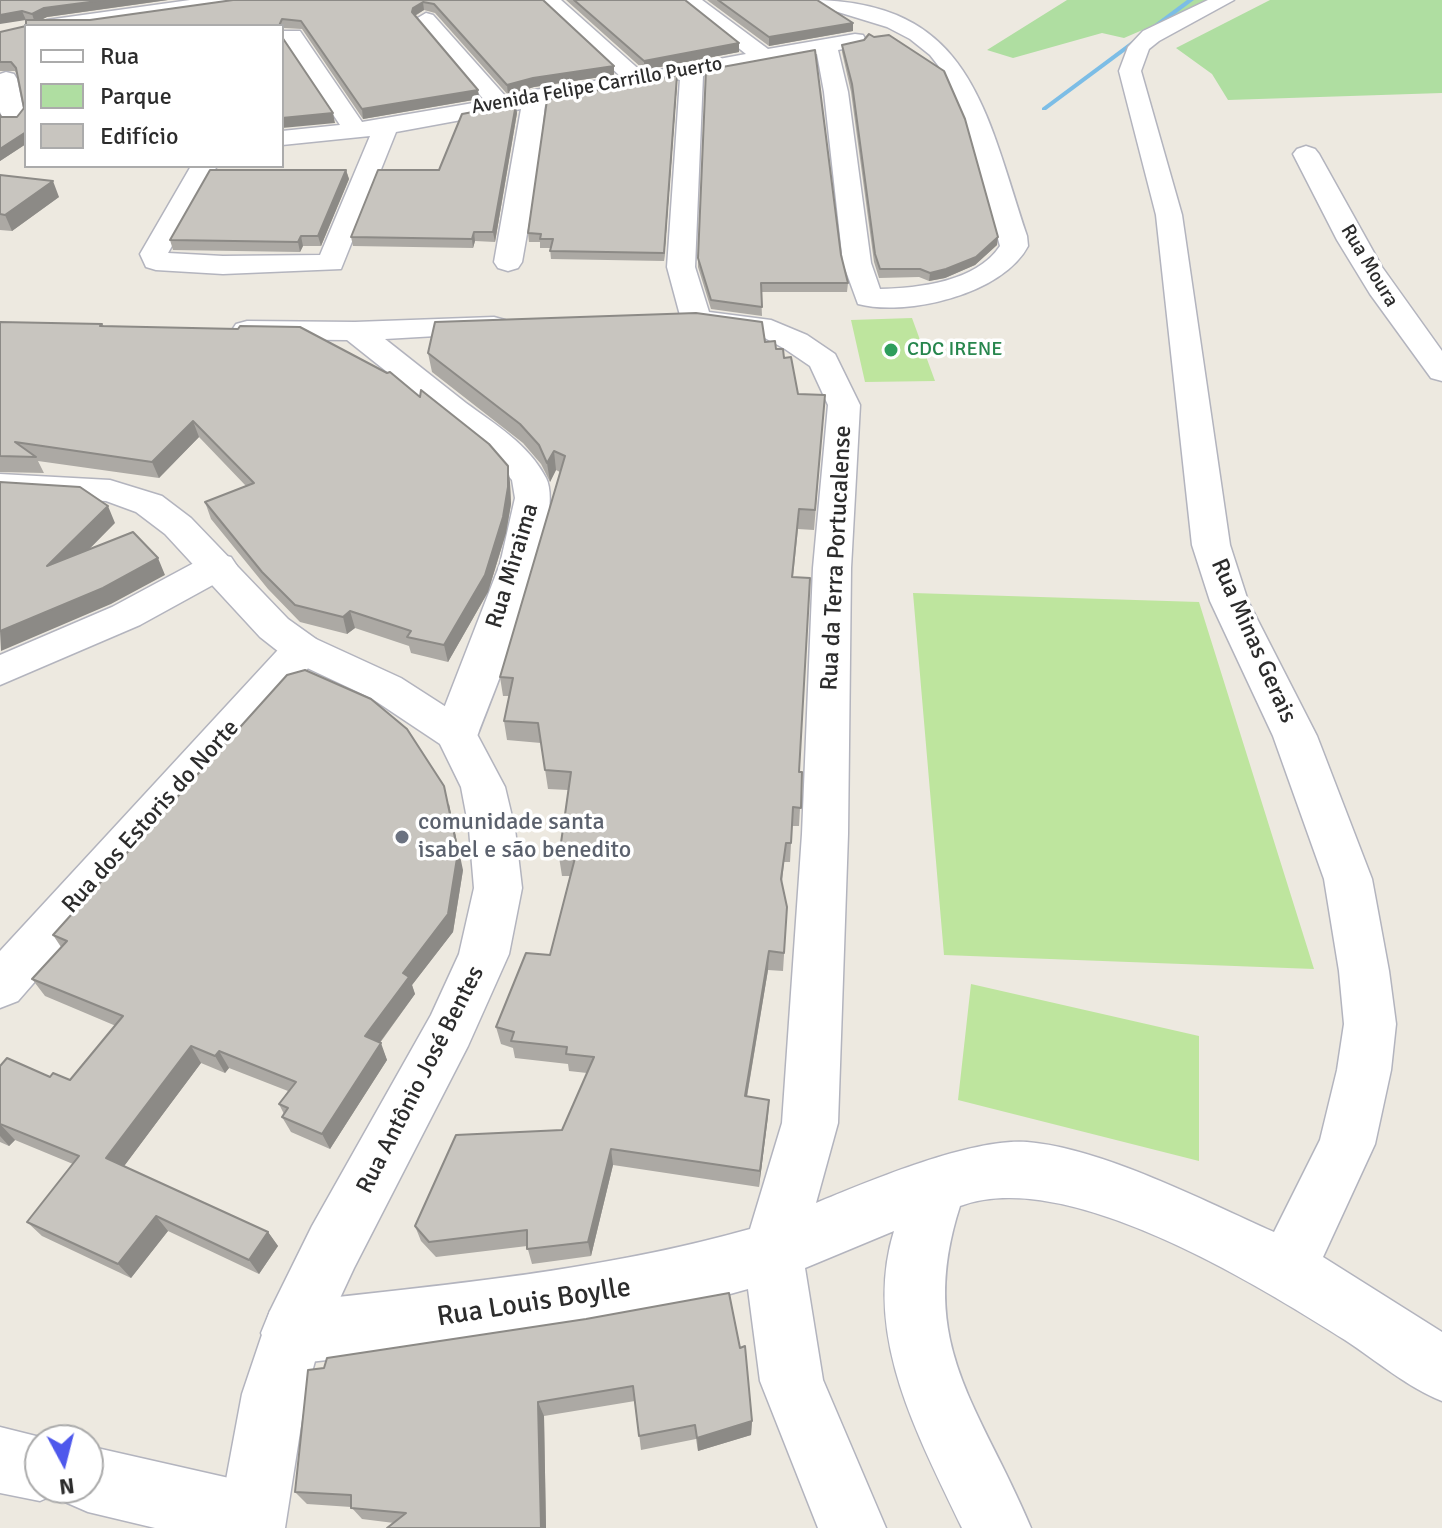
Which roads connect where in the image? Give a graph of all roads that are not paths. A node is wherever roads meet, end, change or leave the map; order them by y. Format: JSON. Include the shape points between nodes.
{"nodes":[{"id":1,"x":234,"y":0,"type":"edge"},
{"id":2,"x":549,"y":0,"type":"edge"},
{"id":3,"x":689,"y":0,"type":"edge"},
{"id":4,"x":819,"y":0,"type":"edge"},
{"id":5,"x":1224,"y":0,"type":"edge"},
{"id":6,"x":426,"y":19,"type":"dead end"},
{"id":7,"x":61,"y":24,"type":"edge"},
{"id":8,"x":911,"y":30,"type":"junction"},
{"id":9,"x":292,"y":36,"type":"dead end"},
{"id":10,"x":826,"y":45,"type":"junction"},
{"id":11,"x":763,"y":56,"type":"junction"},
{"id":12,"x":692,"y":69,"type":"junction"},
{"id":13,"x":6,"y":79,"type":"dead end"},
{"id":14,"x":637,"y":79,"type":"junction"},
{"id":15,"x":534,"y":97,"type":"junction"},
{"id":16,"x":500,"y":104,"type":"junction"},
{"id":17,"x":13,"y":118,"type":"edge"},
{"id":18,"x":386,"y":127,"type":"junction"},
{"id":19,"x":356,"y":131,"type":"junction"},
{"id":20,"x":284,"y":138,"type":"edge"},
{"id":21,"x":1306,"y":154,"type":"dead end"},
{"id":22,"x":203,"y":168,"type":"edge"},
{"id":23,"x":508,"y":262,"type":"dead end"},
{"id":24,"x":523,"y":325,"type":"edge"},
{"id":25,"x":217,"y":330,"type":"edge"},
{"id":26,"x":355,"y":331,"type":"junction"},
{"id":27,"x":1442,"y":371,"type":"edge"},
{"id":28,"x":0,"y":485,"type":"edge"},
{"id":29,"x":218,"y":566,"type":"junction"},
{"id":30,"x":302,"y":649,"type":"junction"},
{"id":31,"x":0,"y":671,"type":"edge"},
{"id":32,"x":456,"y":734,"type":"junction"},
{"id":33,"x":0,"y":986,"type":"edge"},
{"id":34,"x":922,"y":1193,"type":"junction"},
{"id":35,"x":773,"y":1252,"type":"junction"},
{"id":36,"x":1287,"y":1269,"type":"junction"},
{"id":37,"x":292,"y":1333,"type":"junction"},
{"id":38,"x":1442,"y":1370,"type":"edge"},
{"id":39,"x":0,"y":1460,"type":"edge"},
{"id":40,"x":24,"y":1465,"type":"edge"},
{"id":41,"x":104,"y":1483,"type":"edge"},
{"id":42,"x":251,"y":1522,"type":"edge"},
{"id":43,"x":852,"y":1528,"type":"edge"},
{"id":44,"x":997,"y":1528,"type":"edge"}],
"edges":[{"from":1,"to":7,"type":"street"},
{"from":2,"to":14,"type":"street"},
{"from":3,"to":11,"type":"street"},
{"from":4,"to":8,"type":"street"},
{"from":5,"to":36,"type":"street","name":"Rua Minas Gerais","via":[[1151,36],[1139,47],[1130,71],[1169,215],[1211,545],[1229,601],[1295,736],[1348,879],[1364,971],[1370,1024],[1347,1144]]},
{"from":6,"to":16,"type":"street"},
{"from":8,"to":10,"type":"street","name":"Avenida Felipe Carrillo Puerto"},
{"from":8,"to":10,"type":"street","via":[[954,70],[995,176],[1014,246],[1002,262],[935,295],[868,298],[857,263]]},
{"from":9,"to":19,"type":"street"},
{"from":10,"to":11,"type":"street","name":"Avenida Felipe Carrillo Puerto"},
{"from":11,"to":12,"type":"street","name":"Avenida Felipe Carrillo Puerto"},
{"from":12,"to":14,"type":"street","name":"Avenida Felipe Carrillo Puerto"},
{"from":12,"to":35,"type":"street","name":"Rua da Terra Portucalense","via":[[680,320],[771,329],[824,361],[844,405],[832,568],[810,1123]]},
{"from":13,"to":17,"type":"street"},
{"from":14,"to":15,"type":"street","name":"Avenida Felipe Carrillo Puerto"},
{"from":15,"to":16,"type":"street","name":"Avenida Felipe Carrillo Puerto"},
{"from":15,"to":23,"type":"street"},
{"from":16,"to":18,"type":"street","name":"Avenida Felipe Carrillo Puerto"},
{"from":18,"to":19,"type":"street","name":"Avenida Felipe Carrillo Puerto"},
{"from":18,"to":22,"type":"street","via":[[331,263],[156,261],[154,254]]},
{"from":19,"to":20,"type":"street","name":"Avenida Felipe Carrillo Puerto"},
{"from":21,"to":27,"type":"street","name":"Rua Moura","via":[[1362,261]]},
{"from":24,"to":26,"type":"street"},
{"from":25,"to":26,"type":"street"},
{"from":26,"to":32,"type":"street","name":"Rua Miraima","via":[[492,439],[531,481],[535,495],[508,595]]},
{"from":28,"to":29,"type":"street","name":"Rua Antônio José Bentes","via":[[110,491],[149,504]]},
{"from":29,"to":30,"type":"street","name":"Rua Antônio José Bentes","via":[[274,628]]},
{"from":29,"to":31,"type":"street","via":[[126,616]]},
{"from":30,"to":32,"type":"street","name":"Rua Antônio José Bentes","via":[[386,688]]},
{"from":30,"to":33,"type":"street","name":"Rua dos Estoris do Norte"},
{"from":32,"to":37,"type":"street","name":"Rua Antônio José Bentes","via":[[483,787],[492,829],[498,888],[484,954],[450,1030]]},
{"from":34,"to":35,"type":"street","name":"Rua Louis Boylle"},
{"from":34,"to":36,"type":"street","name":"Rua Louis Boylle","via":[[966,1176],[1025,1169],[1080,1179]]},
{"from":34,"to":44,"type":"street","via":[[914,1311],[932,1384]]},
{"from":35,"to":37,"type":"street","name":"Rua Louis Boylle","via":[[589,1296],[406,1323]]},
{"from":35,"to":43,"type":"street","via":[[792,1381]]},
{"from":36,"to":38,"type":"street","name":"Rua Louis Boylle"},
{"from":37,"to":42,"type":"street","name":"Rua Antônio José Bentes","via":[[274,1394]]},
{"from":39,"to":40,"type":"street"},
{"from":41,"to":42,"type":"street"}]}
